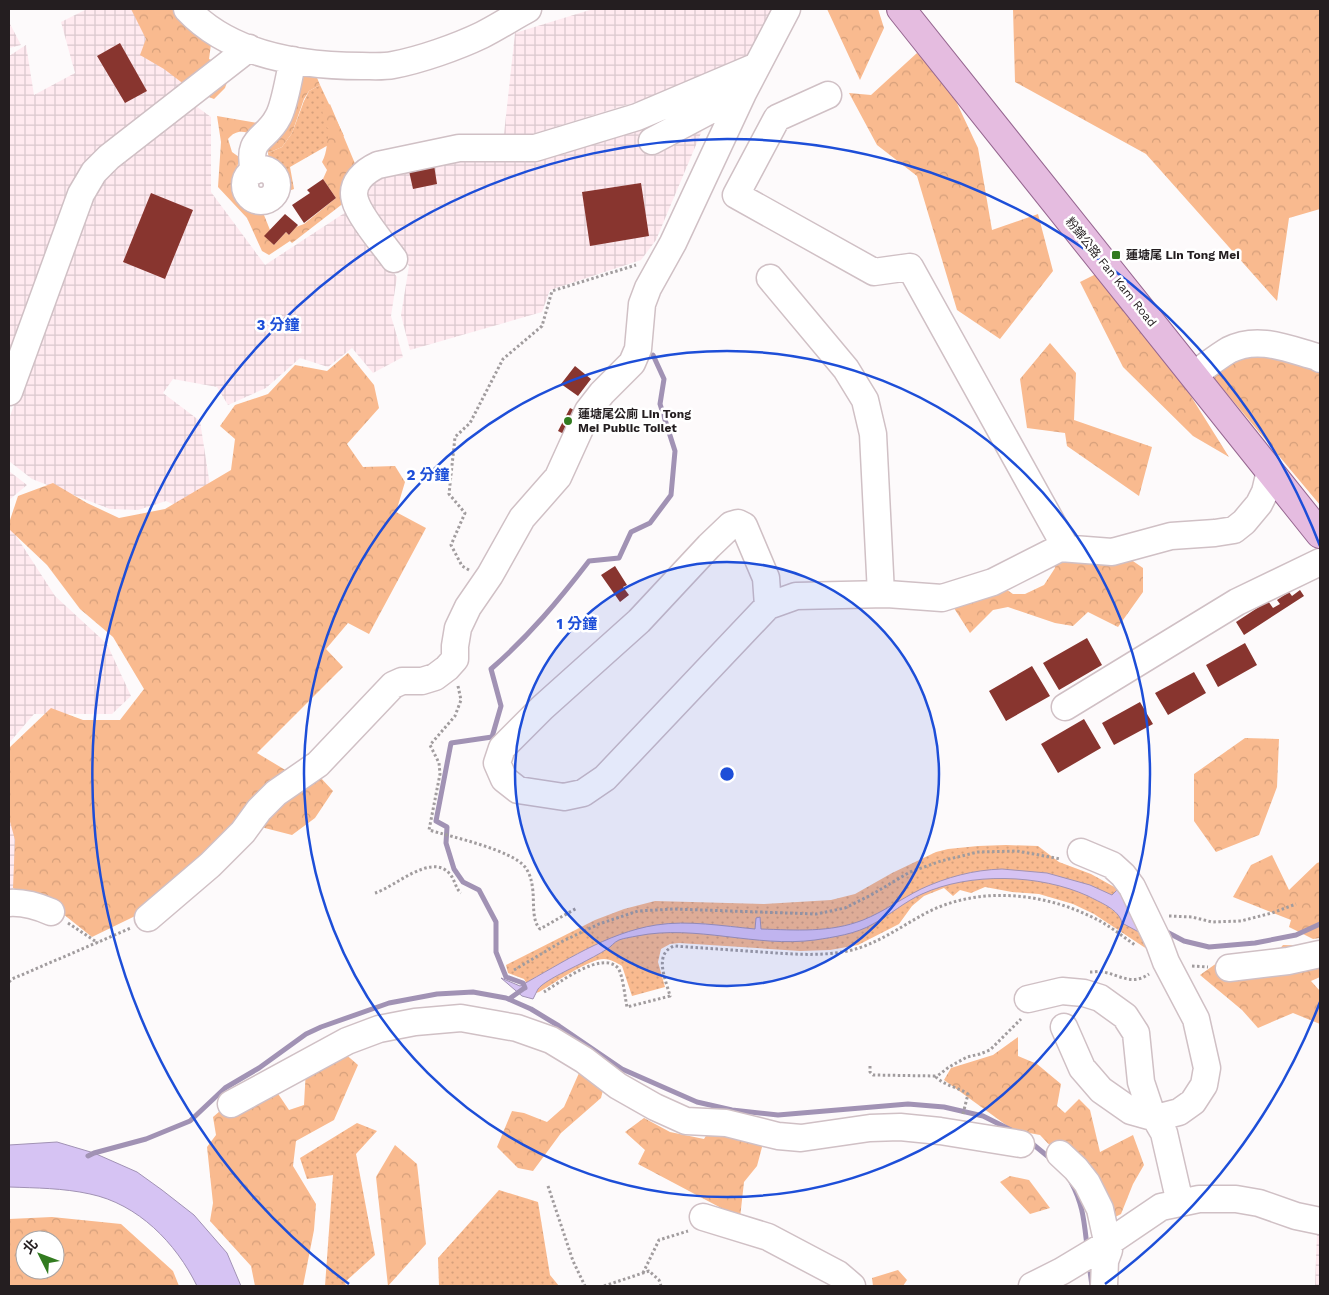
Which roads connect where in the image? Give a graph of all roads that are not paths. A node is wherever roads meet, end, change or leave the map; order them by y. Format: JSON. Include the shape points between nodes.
{"nodes":[{"id":1,"x":187,"y":9,"type":"edge"},
{"id":2,"x":528,"y":9,"type":"edge"},
{"id":3,"x":787,"y":9,"type":"edge"},
{"id":4,"x":901,"y":9,"type":"edge"},
{"id":5,"x":249,"y":48,"type":"junction"},
{"id":6,"x":293,"y":60,"type":"junction"},
{"id":7,"x":757,"y":66,"type":"junction"},
{"id":8,"x":743,"y":93,"type":"junction"},
{"id":9,"x":828,"y":96,"type":"dead end"},
{"id":10,"x":652,"y":141,"type":"dead end"},
{"id":11,"x":254,"y":171,"type":"dead end"},
{"id":12,"x":394,"y":259,"type":"dead end"},
{"id":13,"x":770,"y":278,"type":"dead end"},
{"id":14,"x":1320,"y":359,"type":"edge"},
{"id":15,"x":1193,"y":375,"type":"junction"},
{"id":16,"x":9,"y":392,"type":"edge"},
{"id":17,"x":1270,"y":471,"type":"junction"},
{"id":18,"x":1320,"y":534,"type":"edge"},
{"id":19,"x":1066,"y":548,"type":"junction"},
{"id":20,"x":1320,"y":562,"type":"edge"},
{"id":21,"x":881,"y":594,"type":"junction"},
{"id":22,"x":768,"y":606,"type":"junction"},
{"id":23,"x":1065,"y":707,"type":"dead end"},
{"id":24,"x":1072,"y":856,"type":"road end"},
{"id":25,"x":9,"y":903,"type":"edge"},
{"id":26,"x":50,"y":912,"type":"road end"},
{"id":27,"x":148,"y":918,"type":"road end"},
{"id":28,"x":1320,"y":954,"type":"edge"},
{"id":29,"x":1230,"y":968,"type":"road end"},
{"id":30,"x":1027,"y":1007,"type":"road end"},
{"id":31,"x":1064,"y":1027,"type":"dead end"},
{"id":32,"x":231,"y":1104,"type":"dead end"},
{"id":33,"x":1156,"y":1118,"type":"junction"},
{"id":34,"x":1021,"y":1144,"type":"dead end"},
{"id":35,"x":1060,"y":1154,"type":"dead end"},
{"id":36,"x":1180,"y":1203,"type":"junction"},
{"id":37,"x":1320,"y":1221,"type":"edge"},
{"id":38,"x":700,"y":1223,"type":"road end"},
{"id":39,"x":1105,"y":1245,"type":"junction"},
{"id":40,"x":852,"y":1286,"type":"edge"},
{"id":41,"x":1032,"y":1286,"type":"edge"},
{"id":42,"x":1104,"y":1286,"type":"edge"}],
"edges":[{"from":1,"to":5,"type":"street","via":[[218,35]]},
{"from":2,"to":6,"type":"street","via":[[468,41],[391,66],[345,66]]},
{"from":3,"to":7,"type":"street"},
{"from":4,"to":15,"type":"main road","name":"粉錦公路 Fan Kam Road"},
{"from":5,"to":6,"type":"street"},
{"from":5,"to":16,"type":"street","via":[[94,172],[81,194]]},
{"from":6,"to":11,"type":"street","via":[[278,117],[254,148],[251,159]]},
{"from":7,"to":8,"type":"street"},
{"from":7,"to":12,"type":"street","via":[[636,117],[535,148],[459,148],[378,164],[359,178],[355,200]]},
{"from":8,"to":10,"type":"street"},
{"from":8,"to":27,"type":"street","via":[[648,288],[642,304],[638,349],[632,363],[588,411],[558,476],[522,518],[468,607],[458,628],[453,661],[435,676],[393,685],[318,764],[276,793],[210,865]]},
{"from":9,"to":19,"type":"street","via":[[778,118],[736,195],[874,272],[910,267]]},
{"from":13,"to":21,"type":"street","via":[[846,369],[866,400],[873,434]]},
{"from":14,"to":15,"type":"street","via":[[1262,342],[1243,344],[1228,350]]},
{"from":15,"to":17,"type":"main road","name":"粉錦公路 Fan Kam Road"},
{"from":17,"to":18,"type":"main road","name":"粉錦公路 Fan Kam Road"},
{"from":17,"to":19,"type":"street","via":[[1259,504],[1234,530],[1171,536],[1112,552]]},
{"from":19,"to":21,"type":"street","via":[[1060,548],[994,582],[942,598]]},
{"from":20,"to":23,"type":"street","via":[[1237,602]]},
{"from":21,"to":22,"type":"street","via":[[796,596]]},
{"from":22,"to":22,"type":"street","via":[[605,778],[583,793],[564,797],[518,790],[504,779],[497,763],[502,748],[639,621],[731,525],[738,523],[744,526],[766,578]]},
{"from":24,"to":33,"type":"street","via":[[1112,865],[1124,875],[1196,1019],[1207,1068],[1204,1085],[1193,1102],[1179,1112]]},
{"from":25,"to":26,"type":"street"},
{"from":28,"to":29,"type":"street"},
{"from":30,"to":33,"type":"street","via":[[1062,991],[1100,998],[1126,1016],[1136,1033],[1141,1082]]},
{"from":31,"to":33,"type":"street","via":[[1082,1068],[1101,1090],[1131,1111]]},
{"from":32,"to":34,"type":"street","via":[[347,1041],[379,1029],[462,1018],[517,1028],[551,1040],[618,1086],[686,1121],[726,1123],[778,1136],[801,1138],[900,1127]]},
{"from":33,"to":36,"type":"street","via":[[1164,1133]]},
{"from":35,"to":39,"type":"street","via":[[1087,1183],[1100,1209]]},
{"from":36,"to":37,"type":"street","via":[[1200,1199],[1236,1199]]},
{"from":36,"to":39,"type":"street","via":[[1161,1207]]},
{"from":38,"to":40,"type":"street","via":[[768,1237],[838,1274]]},
{"from":39,"to":41,"type":"street"},
{"from":39,"to":42,"type":"street","via":[[1109,1250]]}]}
